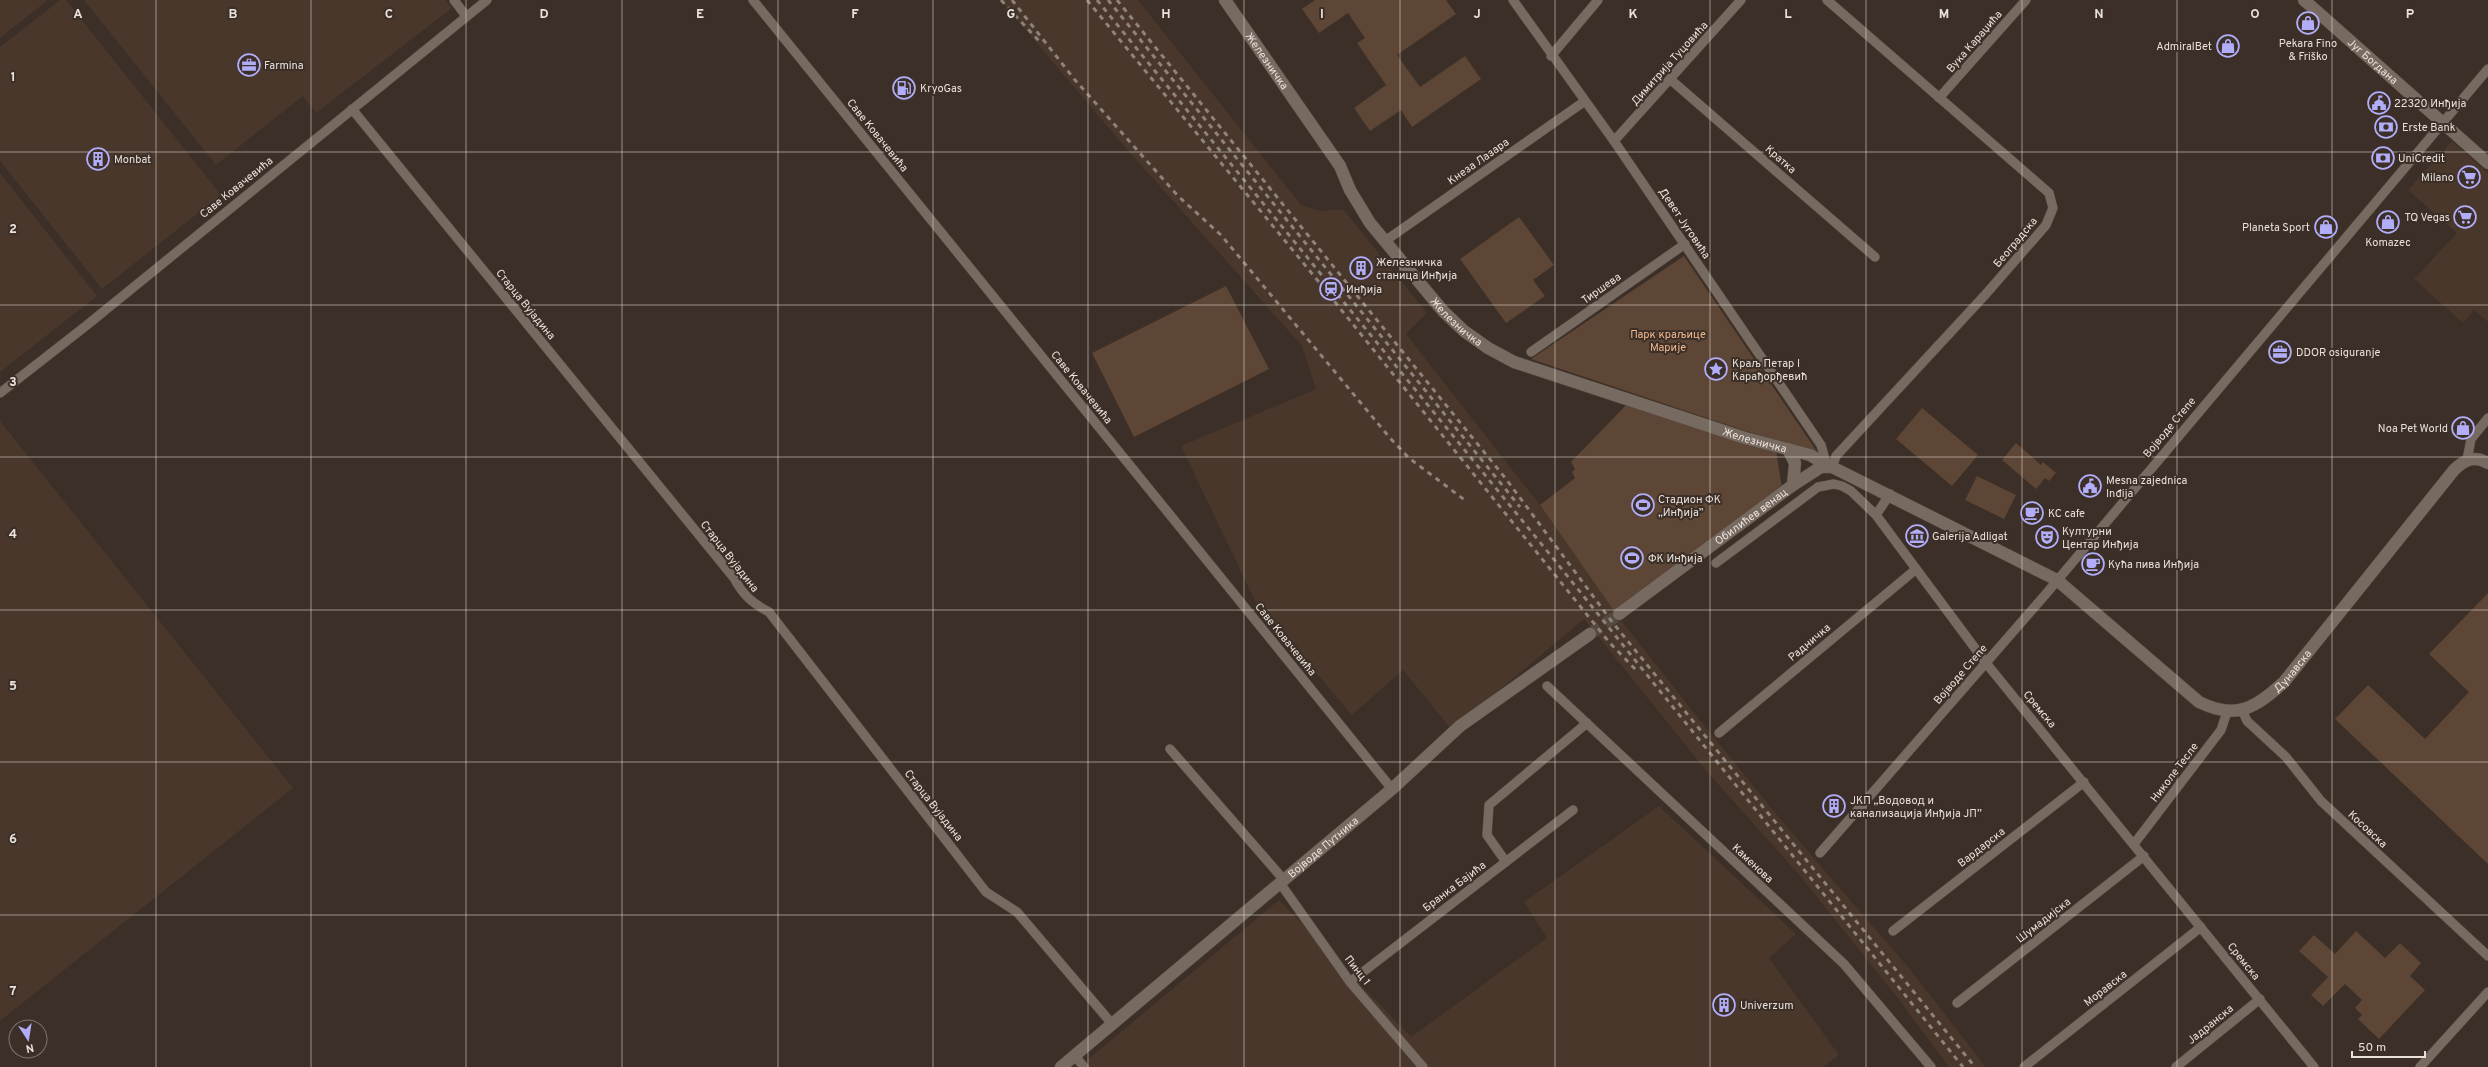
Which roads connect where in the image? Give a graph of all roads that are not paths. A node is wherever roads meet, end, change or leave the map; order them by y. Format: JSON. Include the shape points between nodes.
{"nodes":[{"id":1,"x":454,"y":0,"type":"edge"},
{"id":2,"x":486,"y":0,"type":"edge"},
{"id":3,"x":753,"y":0,"type":"edge"},
{"id":4,"x":1225,"y":0,"type":"edge"},
{"id":5,"x":1512,"y":0,"type":"edge"},
{"id":6,"x":1598,"y":0,"type":"edge"},
{"id":7,"x":1741,"y":0,"type":"edge"},
{"id":8,"x":1827,"y":0,"type":"edge"},
{"id":9,"x":2026,"y":0,"type":"edge"},
{"id":10,"x":2304,"y":0,"type":"edge"},
{"id":11,"x":466,"y":16,"type":"junction"},
{"id":12,"x":1551,"y":56,"type":"junction"},
{"id":13,"x":2488,"y":69,"type":"edge"},
{"id":14,"x":1671,"y":80,"type":"junction"},
{"id":15,"x":1939,"y":98,"type":"junction"},
{"id":16,"x":1585,"y":101,"type":"junction"},
{"id":17,"x":352,"y":109,"type":"junction"},
{"id":18,"x":2441,"y":122,"type":"junction"},
{"id":19,"x":1614,"y":141,"type":"junction"},
{"id":20,"x":2488,"y":164,"type":"edge"},
{"id":21,"x":1385,"y":241,"type":"junction"},
{"id":22,"x":1685,"y":244,"type":"junction"},
{"id":23,"x":1875,"y":257,"type":"dead end"},
{"id":24,"x":1531,"y":352,"type":"dead end"},
{"id":25,"x":0,"y":393,"type":"edge"},
{"id":26,"x":2488,"y":418,"type":"edge"},
{"id":27,"x":1788,"y":449,"type":"junction"},
{"id":28,"x":2467,"y":460,"type":"junction"},
{"id":29,"x":2488,"y":463,"type":"edge"},
{"id":30,"x":1827,"y":467,"type":"junction"},
{"id":31,"x":1793,"y":485,"type":"junction"},
{"id":32,"x":1890,"y":494,"type":"junction"},
{"id":33,"x":1876,"y":516,"type":"junction"},
{"id":34,"x":1716,"y":563,"type":"dead end"},
{"id":35,"x":1915,"y":570,"type":"junction"},
{"id":36,"x":2057,"y":580,"type":"junction"},
{"id":37,"x":1618,"y":614,"type":"tunnel mouth"},
{"id":38,"x":1590,"y":634,"type":"tunnel mouth"},
{"id":39,"x":1986,"y":663,"type":"junction"},
{"id":40,"x":1547,"y":686,"type":"dead end"},
{"id":41,"x":2242,"y":710,"type":"junction"},
{"id":42,"x":2227,"y":712,"type":"junction"},
{"id":43,"x":1587,"y":723,"type":"junction"},
{"id":44,"x":1719,"y":734,"type":"dead end"},
{"id":45,"x":1170,"y":749,"type":"dead end"},
{"id":46,"x":2084,"y":782,"type":"junction"},
{"id":47,"x":1392,"y":789,"type":"junction"},
{"id":48,"x":1573,"y":810,"type":"dead end"},
{"id":49,"x":2134,"y":844,"type":"junction"},
{"id":50,"x":1820,"y":854,"type":"dead end"},
{"id":51,"x":2144,"y":856,"type":"junction"},
{"id":52,"x":1506,"y":862,"type":"junction"},
{"id":53,"x":1282,"y":882,"type":"junction"},
{"id":54,"x":2201,"y":927,"type":"junction"},
{"id":55,"x":1892,"y":931,"type":"dead end"},
{"id":56,"x":2488,"y":956,"type":"edge"},
{"id":57,"x":1350,"y":982,"type":"junction"},
{"id":58,"x":2488,"y":992,"type":"edge"},
{"id":59,"x":2260,"y":999,"type":"junction"},
{"id":60,"x":1957,"y":1003,"type":"dead end"},
{"id":61,"x":1113,"y":1025,"type":"junction"},
{"id":62,"x":1075,"y":1056,"type":"junction"},
{"id":63,"x":1061,"y":1067,"type":"edge"},
{"id":64,"x":1084,"y":1067,"type":"edge"},
{"id":65,"x":1423,"y":1067,"type":"edge"},
{"id":66,"x":1931,"y":1067,"type":"edge"},
{"id":67,"x":2024,"y":1067,"type":"edge"},
{"id":68,"x":2176,"y":1067,"type":"edge"},
{"id":69,"x":2314,"y":1067,"type":"edge"},
{"id":70,"x":2420,"y":1067,"type":"edge"}],
"edges":[{"from":1,"to":11,"type":"street"},
{"from":2,"to":11,"type":"street","name":"Саве Ковачевића"},
{"from":3,"to":47,"type":"street","name":"Саве Ковачевића"},
{"from":4,"to":21,"type":"main road","name":"Железничка","via":[[1340,166],[1350,190],[1370,223]]},
{"from":5,"to":12,"type":"street","name":"Девет Југовића"},
{"from":6,"to":12,"type":"street"},
{"from":7,"to":14,"type":"street","name":"Димитрија Туцовића"},
{"from":8,"to":15,"type":"street","name":"Београдска"},
{"from":9,"to":15,"type":"street","name":"Вука Караџића"},
{"from":10,"to":18,"type":"main road","name":"Југ Богдана"},
{"from":11,"to":17,"type":"street","name":"Саве Ковачевића"},
{"from":12,"to":16,"type":"street","name":"Девет Југовића"},
{"from":13,"to":18,"type":"street","name":"Војводе Степе"},
{"from":14,"to":19,"type":"street","name":"Димитрија Туцовића"},
{"from":14,"to":23,"type":"street","name":"Кратка"},
{"from":15,"to":30,"type":"street","name":"Београдска","via":[[2049,193],[2052,213],[2046,225],[1985,295]]},
{"from":16,"to":19,"type":"street","name":"Девет Југовића"},
{"from":16,"to":21,"type":"street","name":"Кнеза Лазара"},
{"from":17,"to":25,"type":"street","name":"Саве Ковачевића"},
{"from":17,"to":61,"type":"street","name":"Старца Вујадина","via":[[734,578],[742,594],[769,612],[986,892],[1017,912]]},
{"from":18,"to":20,"type":"main road","name":"Југ Богдана"},
{"from":18,"to":36,"type":"street","name":"Војводе Степе"},
{"from":19,"to":22,"type":"street","name":"Девет Југовића"},
{"from":21,"to":27,"type":"main road","name":"Железничка","via":[[1464,331],[1514,362],[1745,438]]},
{"from":22,"to":24,"type":"street","name":"Тиршева"},
{"from":22,"to":30,"type":"street","name":"Девет Југовића","via":[[1821,445]]},
{"from":26,"to":28,"type":"street","via":[[2471,439]]},
{"from":27,"to":30,"type":"main road","name":"Железничка","via":[[1810,455]]},
{"from":27,"to":31,"type":"main road","via":[[1795,463]]},
{"from":28,"to":29,"type":"main road","via":[[2476,458]]},
{"from":28,"to":41,"type":"main road","name":"Дунавска","via":[[2454,470],[2284,682],[2258,704]]},
{"from":30,"to":31,"type":"main road","name":"Обилићев венац"},
{"from":30,"to":32,"type":"main road","name":"Железничка"},
{"from":31,"to":37,"type":"main road","name":"Обилићев венац"},
{"from":32,"to":33,"type":"street"},
{"from":32,"to":36,"type":"main road","name":"Железничка"},
{"from":33,"to":34,"type":"street","name":"Сремска","via":[[1851,491],[1827,484],[1808,494]]},
{"from":33,"to":35,"type":"street","name":"Сремска"},
{"from":35,"to":39,"type":"street","name":"Сремска"},
{"from":35,"to":44,"type":"street","name":"Радничка"},
{"from":36,"to":39,"type":"street","name":"Војводе Степе"},
{"from":36,"to":42,"type":"main road","name":"Дунавска","via":[[2199,702]]},
{"from":38,"to":47,"type":"main road","name":"Војводе Путника","via":[[1460,726]]},
{"from":39,"to":46,"type":"street","name":"Сремска"},
{"from":39,"to":50,"type":"street","name":"Војводе Степе"},
{"from":40,"to":43,"type":"street","name":"Каменова"},
{"from":41,"to":42,"type":"main road","name":"Дунавска"},
{"from":41,"to":56,"type":"street","name":"Косовска","via":[[2247,721],[2286,757],[2328,808]]},
{"from":42,"to":49,"type":"street","name":"Николе Тесле","via":[[2221,730]]},
{"from":43,"to":52,"type":"street","via":[[1489,805],[1487,835]]},
{"from":43,"to":66,"type":"street","name":"Каменова","via":[[1844,964]]},
{"from":45,"to":53,"type":"street","name":"Пинц 1"},
{"from":46,"to":49,"type":"street","name":"Сремска"},
{"from":46,"to":55,"type":"street","name":"Вардарска"},
{"from":47,"to":53,"type":"main road","name":"Војводе Путника"},
{"from":48,"to":52,"type":"street","name":"Бранка Бајића"},
{"from":49,"to":51,"type":"street","name":"Сремска"},
{"from":51,"to":54,"type":"street","name":"Сремска"},
{"from":51,"to":60,"type":"street","name":"Шумадијска"},
{"from":52,"to":57,"type":"street","name":"Бранка Бајића"},
{"from":53,"to":57,"type":"street","name":"Пинц 1"},
{"from":53,"to":61,"type":"main road","name":"Војводе Путника"},
{"from":54,"to":59,"type":"street","name":"Сремска"},
{"from":54,"to":67,"type":"street","name":"Моравска"},
{"from":57,"to":65,"type":"street","name":"Пинц 1"},
{"from":58,"to":70,"type":"street"},
{"from":59,"to":68,"type":"street","name":"Јадранска"},
{"from":59,"to":69,"type":"street","name":"Сремска"},
{"from":61,"to":62,"type":"main road","name":"Војводе Путника"},
{"from":62,"to":63,"type":"main road","name":"Војводе Путника"},
{"from":62,"to":64,"type":"street"}]}
